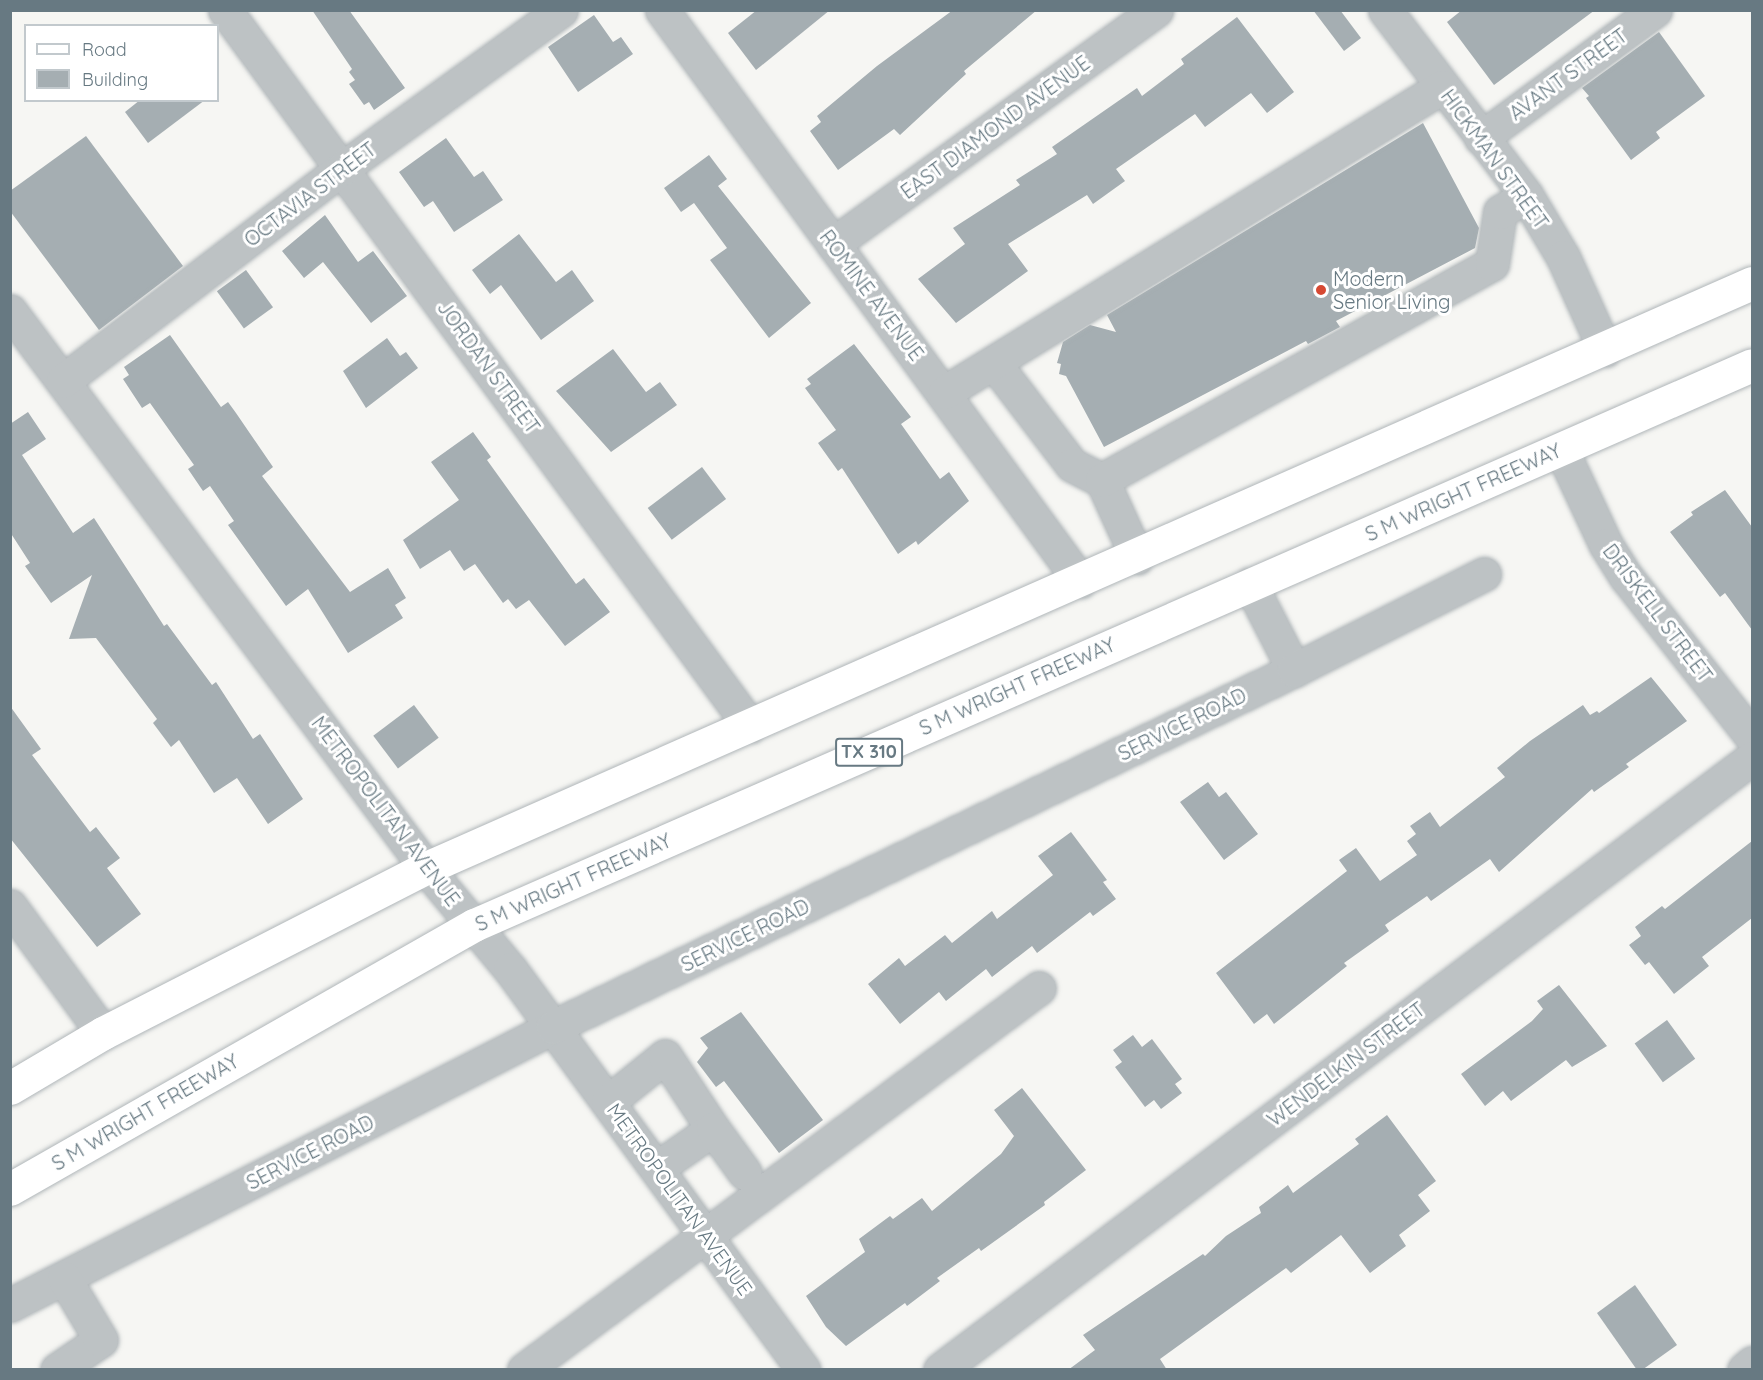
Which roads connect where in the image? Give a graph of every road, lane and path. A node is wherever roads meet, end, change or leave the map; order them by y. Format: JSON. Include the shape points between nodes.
{"nodes":[{"id":1,"x":225,"y":10,"type":"edge"},
{"id":2,"x":561,"y":10,"type":"edge"},
{"id":3,"x":1156,"y":10,"type":"edge"},
{"id":4,"x":1385,"y":10,"type":"edge"},
{"id":5,"x":1655,"y":10,"type":"edge"},
{"id":6,"x":674,"y":14,"type":"edge"},
{"id":7,"x":1442,"y":87,"type":"junction"},
{"id":8,"x":1481,"y":138,"type":"junction"},
{"id":9,"x":343,"y":168,"type":"junction"},
{"id":10,"x":1526,"y":195,"type":"junction"},
{"id":11,"x":834,"y":244,"type":"junction"},
{"id":12,"x":1752,"y":283,"type":"edge"},
{"id":13,"x":10,"y":311,"type":"edge"},
{"id":14,"x":1605,"y":350,"type":"junction"},
{"id":15,"x":994,"y":363,"type":"junction"},
{"id":16,"x":1752,"y":364,"type":"edge"},
{"id":17,"x":63,"y":381,"type":"junction"},
{"id":18,"x":945,"y":392,"type":"junction"},
{"id":19,"x":1561,"y":449,"type":"junction"},
{"id":20,"x":1102,"y":480,"type":"junction"},
{"id":21,"x":1137,"y":556,"type":"junction"},
{"id":22,"x":1484,"y":574,"type":"dead end"},
{"id":23,"x":1080,"y":581,"type":"junction"},
{"id":24,"x":1250,"y":584,"type":"junction"},
{"id":25,"x":1294,"y":670,"type":"junction"},
{"id":26,"x":750,"y":726,"type":"junction"},
{"id":27,"x":1752,"y":737,"type":"edge"},
{"id":28,"x":1752,"y":758,"type":"edge"},
{"id":29,"x":426,"y":868,"type":"junction"},
{"id":30,"x":10,"y":906,"type":"edge"},
{"id":31,"x":474,"y":925,"type":"junction"},
{"id":32,"x":1039,"y":988,"type":"dead end"},
{"id":33,"x":553,"y":1027,"type":"junction"},
{"id":34,"x":103,"y":1033,"type":"junction"},
{"id":35,"x":10,"y":1088,"type":"edge"},
{"id":36,"x":608,"y":1102,"type":"junction"},
{"id":37,"x":713,"y":1129,"type":"junction"},
{"id":38,"x":657,"y":1168,"type":"junction"},
{"id":39,"x":745,"y":1173,"type":"dead end"},
{"id":40,"x":10,"y":1189,"type":"edge"},
{"id":41,"x":707,"y":1235,"type":"junction"},
{"id":42,"x":64,"y":1278,"type":"junction"},
{"id":43,"x":10,"y":1305,"type":"edge"},
{"id":44,"x":1752,"y":1364,"type":"edge"},
{"id":45,"x":57,"y":1370,"type":"edge"},
{"id":46,"x":524,"y":1370,"type":"edge"},
{"id":47,"x":804,"y":1370,"type":"edge"},
{"id":48,"x":940,"y":1370,"type":"edge"},
{"id":49,"x":1744,"y":1370,"type":"edge"}],
"edges":[{"from":1,"to":9,"type":"street","name":"JORDAN STREET"},
{"from":2,"to":9,"type":"street","name":"OCTAVIA STREET"},
{"from":3,"to":11,"type":"street","name":"EAST DIAMOND AVENUE"},
{"from":4,"to":7,"type":"street","name":"HICKMAN STREET"},
{"from":5,"to":8,"type":"street","name":"AVANT STREET"},
{"from":6,"to":11,"type":"street","name":"ROMINE AVENUE"},
{"from":7,"to":8,"type":"street","name":"HICKMAN STREET"},
{"from":7,"to":15,"type":"street"},
{"from":8,"to":10,"type":"street","name":"HICKMAN STREET"},
{"from":9,"to":17,"type":"street","name":"OCTAVIA STREET"},
{"from":9,"to":26,"type":"street","name":"JORDAN STREET"},
{"from":10,"to":14,"type":"street","name":"HICKMAN STREET","via":[[1563,256]]},
{"from":10,"to":20,"type":"street","via":[[1500,212],[1492,264]]},
{"from":11,"to":18,"type":"street","name":"ROMINE AVENUE"},
{"from":12,"to":14,"type":"main road"},
{"from":13,"to":17,"type":"street","name":"METROPOLITAN AVENUE"},
{"from":14,"to":21,"type":"main road"},
{"from":15,"to":18,"type":"street"},
{"from":15,"to":20,"type":"street","via":[[1072,465]]},
{"from":16,"to":19,"type":"main road","name":"S M WRIGHT FREEWAY","number":"TX 310"},
{"from":17,"to":29,"type":"street","name":"METROPOLITAN AVENUE"},
{"from":18,"to":23,"type":"street","name":"ROMINE AVENUE"},
{"from":19,"to":24,"type":"main road","name":"S M WRIGHT FREEWAY","number":"TX 310"},
{"from":19,"to":27,"type":"street","name":"DRISKELL STREET","via":[[1600,535],[1627,578]]},
{"from":20,"to":21,"type":"street"},
{"from":21,"to":23,"type":"main road"},
{"from":22,"to":25,"type":"street","name":"SERVICE ROAD"},
{"from":23,"to":26,"type":"main road"},
{"from":24,"to":25,"type":"street"},
{"from":24,"to":31,"type":"main road","name":"S M WRIGHT FREEWAY","number":"TX 310"},
{"from":25,"to":33,"type":"street","name":"SERVICE ROAD"},
{"from":26,"to":29,"type":"main road"},
{"from":28,"to":48,"type":"street","name":"WENDELKIN STREET"},
{"from":29,"to":31,"type":"street","name":"METROPOLITAN AVENUE"},
{"from":29,"to":34,"type":"main road"},
{"from":30,"to":34,"type":"street"},
{"from":31,"to":33,"type":"street","name":"METROPOLITAN AVENUE"},
{"from":31,"to":40,"type":"main road","name":"S M WRIGHT FREEWAY","number":"TX 310"},
{"from":32,"to":41,"type":"street"},
{"from":33,"to":36,"type":"street","name":"METROPOLITAN AVENUE"},
{"from":33,"to":42,"type":"street","name":"SERVICE ROAD"},
{"from":34,"to":35,"type":"main road"},
{"from":36,"to":37,"type":"street","via":[[665,1056]]},
{"from":36,"to":38,"type":"street","name":"METROPOLITAN AVENUE"},
{"from":37,"to":38,"type":"street"},
{"from":37,"to":39,"type":"street"},
{"from":38,"to":41,"type":"street","name":"METROPOLITAN AVENUE"},
{"from":41,"to":46,"type":"street"},
{"from":41,"to":47,"type":"street","name":"METROPOLITAN AVENUE"},
{"from":42,"to":43,"type":"street","name":"SERVICE ROAD"},
{"from":42,"to":45,"type":"street","via":[[101,1340]]},
{"from":44,"to":49,"type":"street"}]}
